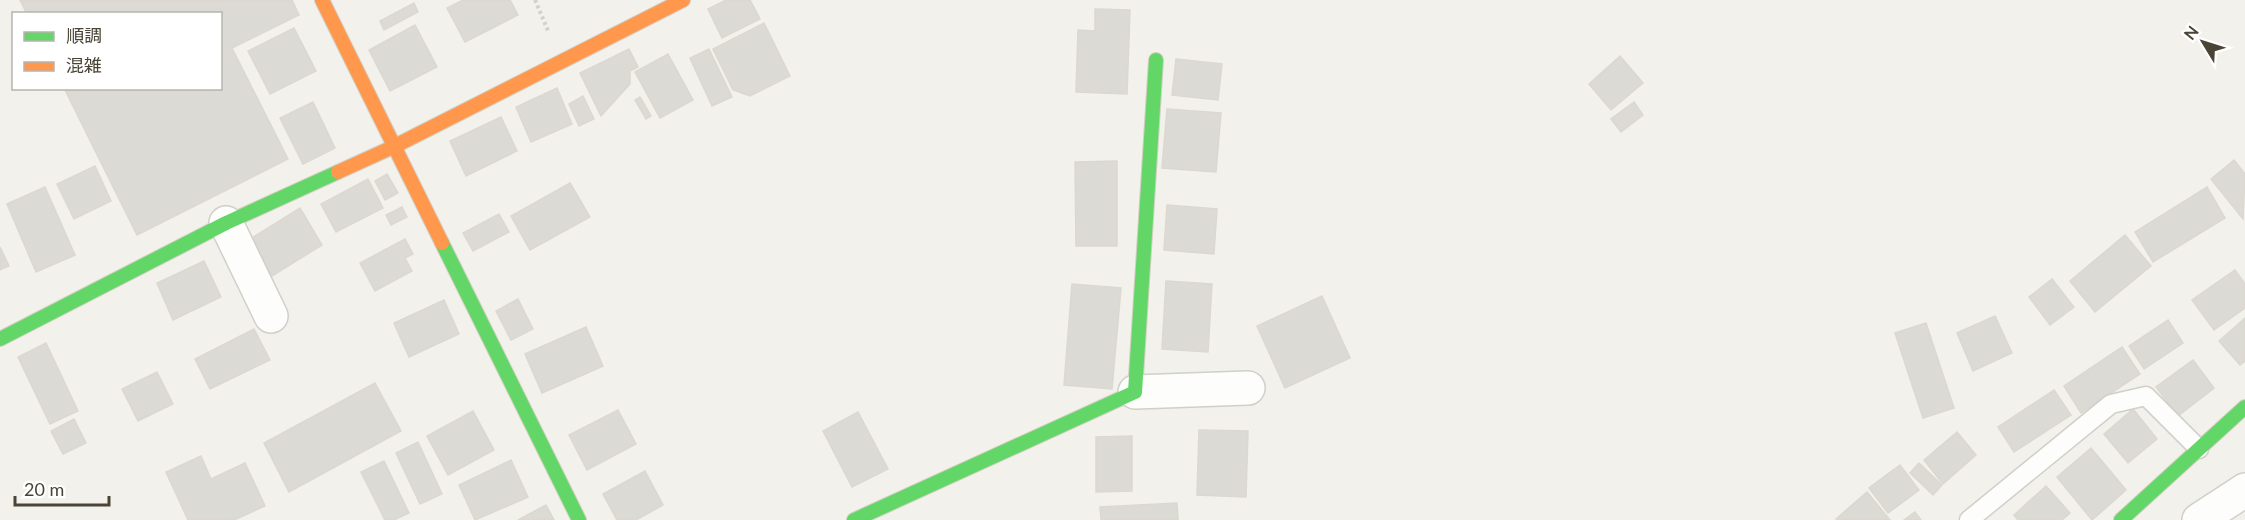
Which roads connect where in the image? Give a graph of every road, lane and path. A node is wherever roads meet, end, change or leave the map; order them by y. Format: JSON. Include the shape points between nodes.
{"nodes":[{"id":1,"x":322,"y":0,"type":"edge"},
{"id":2,"x":683,"y":0,"type":"edge"},
{"id":3,"x":1156,"y":60,"type":"dead end"},
{"id":4,"x":393,"y":147,"type":"junction"},
{"id":5,"x":226,"y":223,"type":"junction"},
{"id":6,"x":271,"y":316,"type":"dead end"},
{"id":7,"x":0,"y":339,"type":"edge"},
{"id":8,"x":1248,"y":388,"type":"dead end"},
{"id":9,"x":1135,"y":392,"type":"junction"},
{"id":10,"x":2245,"y":407,"type":"edge"},
{"id":11,"x":2199,"y":449,"type":"junction"},
{"id":12,"x":2245,"y":490,"type":"edge"},
{"id":13,"x":579,"y":520,"type":"edge"},
{"id":14,"x":854,"y":520,"type":"edge"},
{"id":15,"x":1968,"y":520,"type":"edge"},
{"id":16,"x":2121,"y":520,"type":"edge"},
{"id":17,"x":2199,"y":520,"type":"edge"}],
"edges":[{"from":1,"to":4,"type":"street"},
{"from":2,"to":4,"type":"street"},
{"from":3,"to":9,"type":"street"},
{"from":4,"to":5,"type":"street"},
{"from":4,"to":13,"type":"street"},
{"from":5,"to":6,"type":"street"},
{"from":5,"to":7,"type":"street"},
{"from":8,"to":9,"type":"street"},
{"from":9,"to":14,"type":"street"},
{"from":10,"to":11,"type":"street"},
{"from":11,"to":15,"type":"lane","via":[[2146,396],[2111,404]]},
{"from":11,"to":16,"type":"street"},
{"from":12,"to":17,"type":"street"}]}
